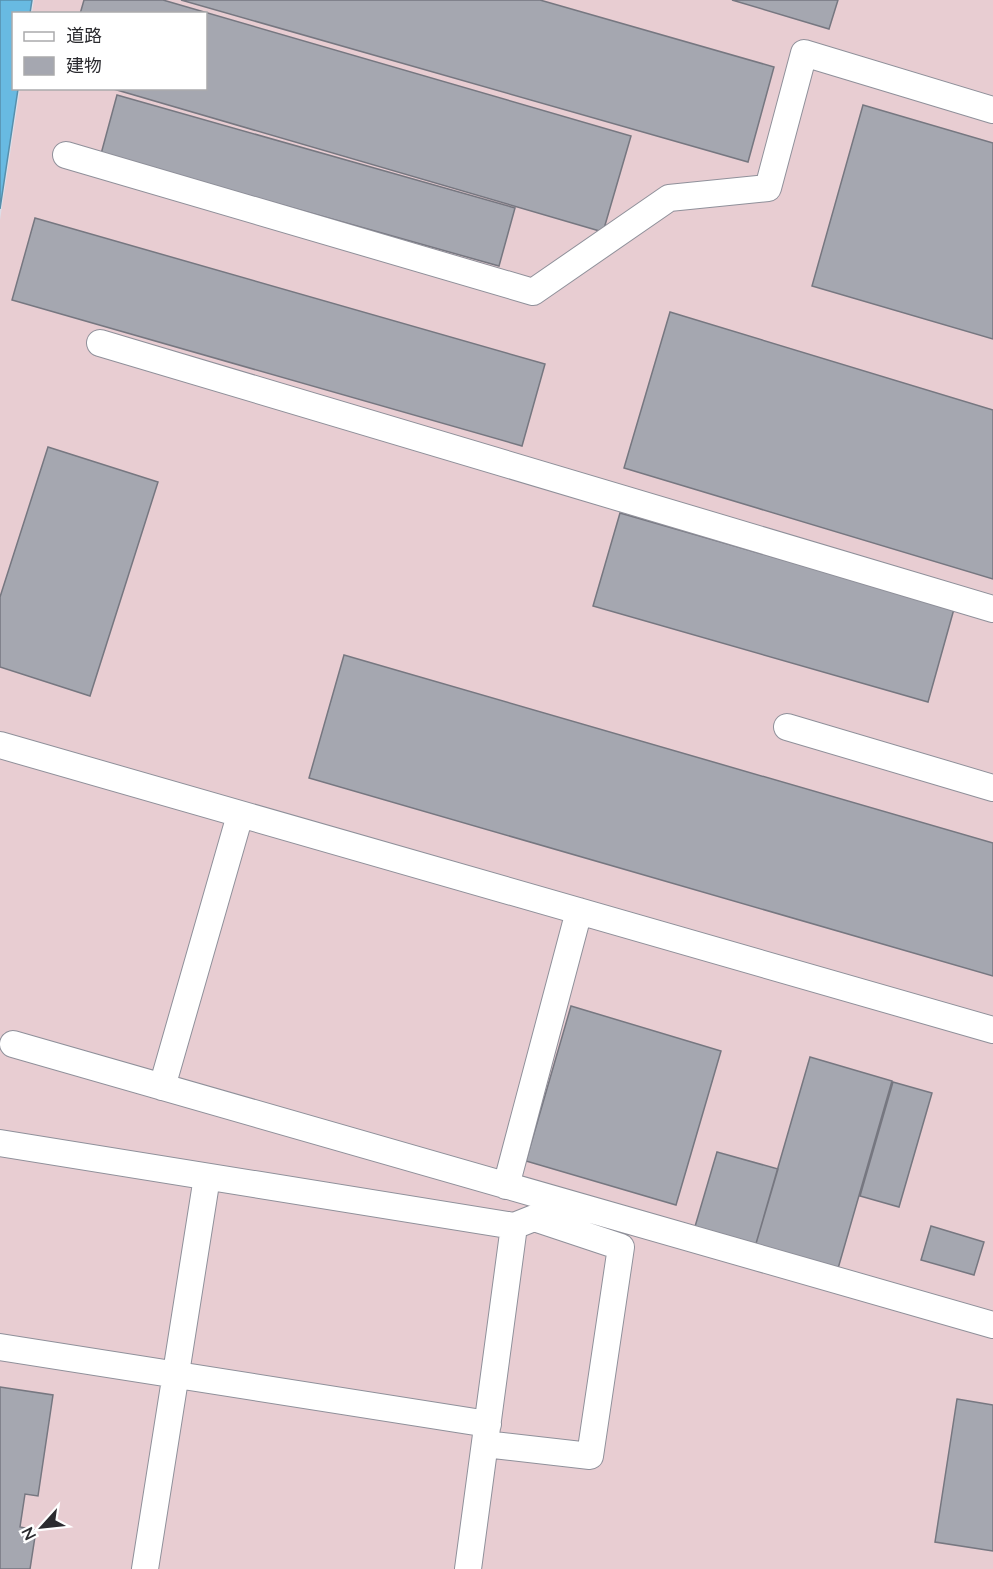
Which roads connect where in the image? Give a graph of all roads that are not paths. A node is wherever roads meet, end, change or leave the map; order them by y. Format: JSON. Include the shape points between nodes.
{"nodes":[{"id":1,"x":993,"y":110,"type":"edge"},
{"id":2,"x":66,"y":156,"type":"dead end"},
{"id":3,"x":100,"y":343,"type":"dead end"},
{"id":4,"x":993,"y":609,"type":"edge"},
{"id":5,"x":787,"y":727,"type":"dead end"},
{"id":6,"x":0,"y":745,"type":"edge"},
{"id":7,"x":993,"y":788,"type":"edge"},
{"id":8,"x":238,"y":822,"type":"dead end"},
{"id":9,"x":579,"y":911,"type":"junction"},
{"id":10,"x":993,"y":1030,"type":"edge"},
{"id":11,"x":13,"y":1044,"type":"dead end"},
{"id":12,"x":162,"y":1087,"type":"junction"},
{"id":13,"x":0,"y":1143,"type":"edge"},
{"id":14,"x":207,"y":1177,"type":"junction"},
{"id":15,"x":506,"y":1186,"type":"junction"},
{"id":16,"x":514,"y":1226,"type":"junction"},
{"id":17,"x":993,"y":1325,"type":"edge"},
{"id":18,"x":0,"y":1347,"type":"edge"},
{"id":19,"x":174,"y":1375,"type":"junction"},
{"id":20,"x":487,"y":1434,"type":"junction"},
{"id":21,"x":144,"y":1569,"type":"edge"},
{"id":22,"x":468,"y":1569,"type":"edge"}],
"edges":[{"from":1,"to":2,"type":"lane","via":[[804,53],[768,188],[669,198],[533,292]]},
{"from":3,"to":4,"type":"lane"},
{"from":5,"to":7,"type":"lane"},
{"from":6,"to":9,"type":"lane"},
{"from":8,"to":12,"type":"lane"},
{"from":9,"to":10,"type":"lane"},
{"from":9,"to":15,"type":"lane"},
{"from":11,"to":12,"type":"lane"},
{"from":12,"to":15,"type":"lane"},
{"from":13,"to":14,"type":"lane"},
{"from":14,"to":16,"type":"lane"},
{"from":14,"to":19,"type":"lane"},
{"from":15,"to":17,"type":"lane"},
{"from":16,"to":20,"type":"lane"},
{"from":16,"to":20,"type":"lane","via":[[534,1218],[621,1247],[590,1456]]},
{"from":18,"to":19,"type":"lane"},
{"from":19,"to":20,"type":"lane"},
{"from":19,"to":21,"type":"lane"},
{"from":20,"to":22,"type":"lane"}]}
